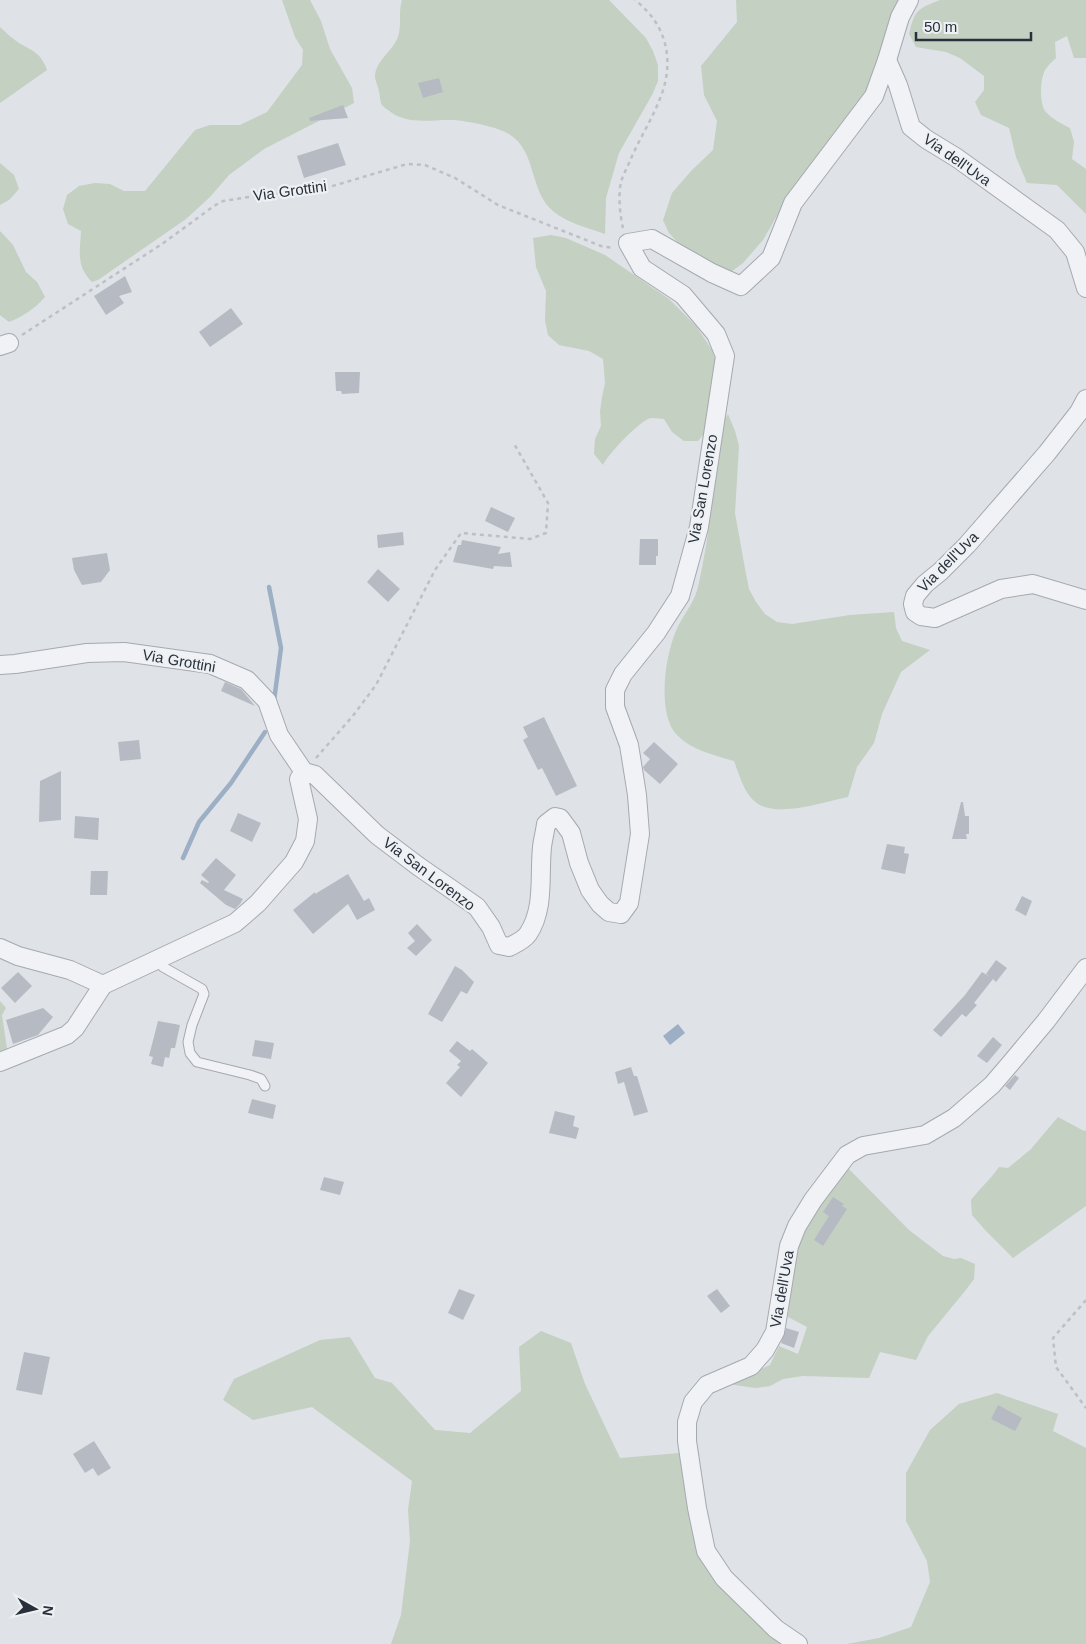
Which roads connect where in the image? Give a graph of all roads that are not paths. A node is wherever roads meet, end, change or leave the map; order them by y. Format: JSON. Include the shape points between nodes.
{"nodes":[{"id":1,"x":909,"y":0,"type":"edge"},
{"id":2,"x":887,"y":60,"type":"junction"},
{"id":3,"x":1086,"y":288,"type":"edge"},
{"id":4,"x":1086,"y":399,"type":"edge"},
{"id":5,"x":1086,"y":600,"type":"edge"},
{"id":6,"x":0,"y":664,"type":"edge"},
{"id":7,"x":304,"y":772,"type":"junction"},
{"id":8,"x":0,"y":948,"type":"edge"},
{"id":9,"x":157,"y":960,"type":"junction"},
{"id":10,"x":1086,"y":968,"type":"edge"},
{"id":11,"x":103,"y":985,"type":"junction"},
{"id":12,"x":0,"y":1062,"type":"edge"},
{"id":13,"x":265,"y":1086,"type":"dead end"},
{"id":14,"x":798,"y":1644,"type":"edge"}],
"edges":[{"from":1,"to":2,"type":"street","via":[[900,17]]},
{"from":2,"to":3,"type":"street","name":"Via dell'Uva","via":[[911,127],[1056,230],[1075,252]]},
{"from":2,"to":7,"type":"street","name":"Via San Lorenzo","via":[[874,96],[793,203],[771,258],[741,286],[652,239],[630,247],[642,268],[683,295],[716,334],[725,356],[699,527],[680,596],[656,633],[622,674],[615,690],[615,706],[629,745],[640,834],[629,904],[621,914],[609,912],[590,890],[571,833],[560,818],[555,817],[546,824],[539,904],[534,923],[527,936],[518,943],[509,947],[500,945],[477,907],[377,835],[315,775]]},
{"from":4,"to":5,"type":"street","name":"Via dell'Uva","via":[[1047,454],[966,545],[914,596],[914,604],[915,612],[934,618],[1001,589],[1033,584]]},
{"from":6,"to":7,"type":"street","name":"Via Grottini","via":[[87,653],[124,652],[210,664],[247,680],[266,701],[279,735]]},
{"from":7,"to":9,"type":"street","via":[[298,779],[308,819],[305,841],[294,862],[235,924]]},
{"from":8,"to":11,"type":"street","via":[[70,970]]},
{"from":9,"to":11,"type":"street"},
{"from":9,"to":13,"type":"lane","via":[[202,989],[204,994],[188,1042],[190,1053],[197,1062],[250,1075]]},
{"from":10,"to":14,"type":"street","name":"Via dell'Uva","via":[[1010,1064],[954,1118],[925,1135],[863,1146],[847,1154],[797,1226],[789,1246],[776,1332],[765,1350],[751,1366],[707,1385],[693,1402],[687,1422],[687,1441],[706,1550],[724,1578],[776,1629]]},
{"from":11,"to":12,"type":"street","via":[[75,1028],[66,1035]]}]}
